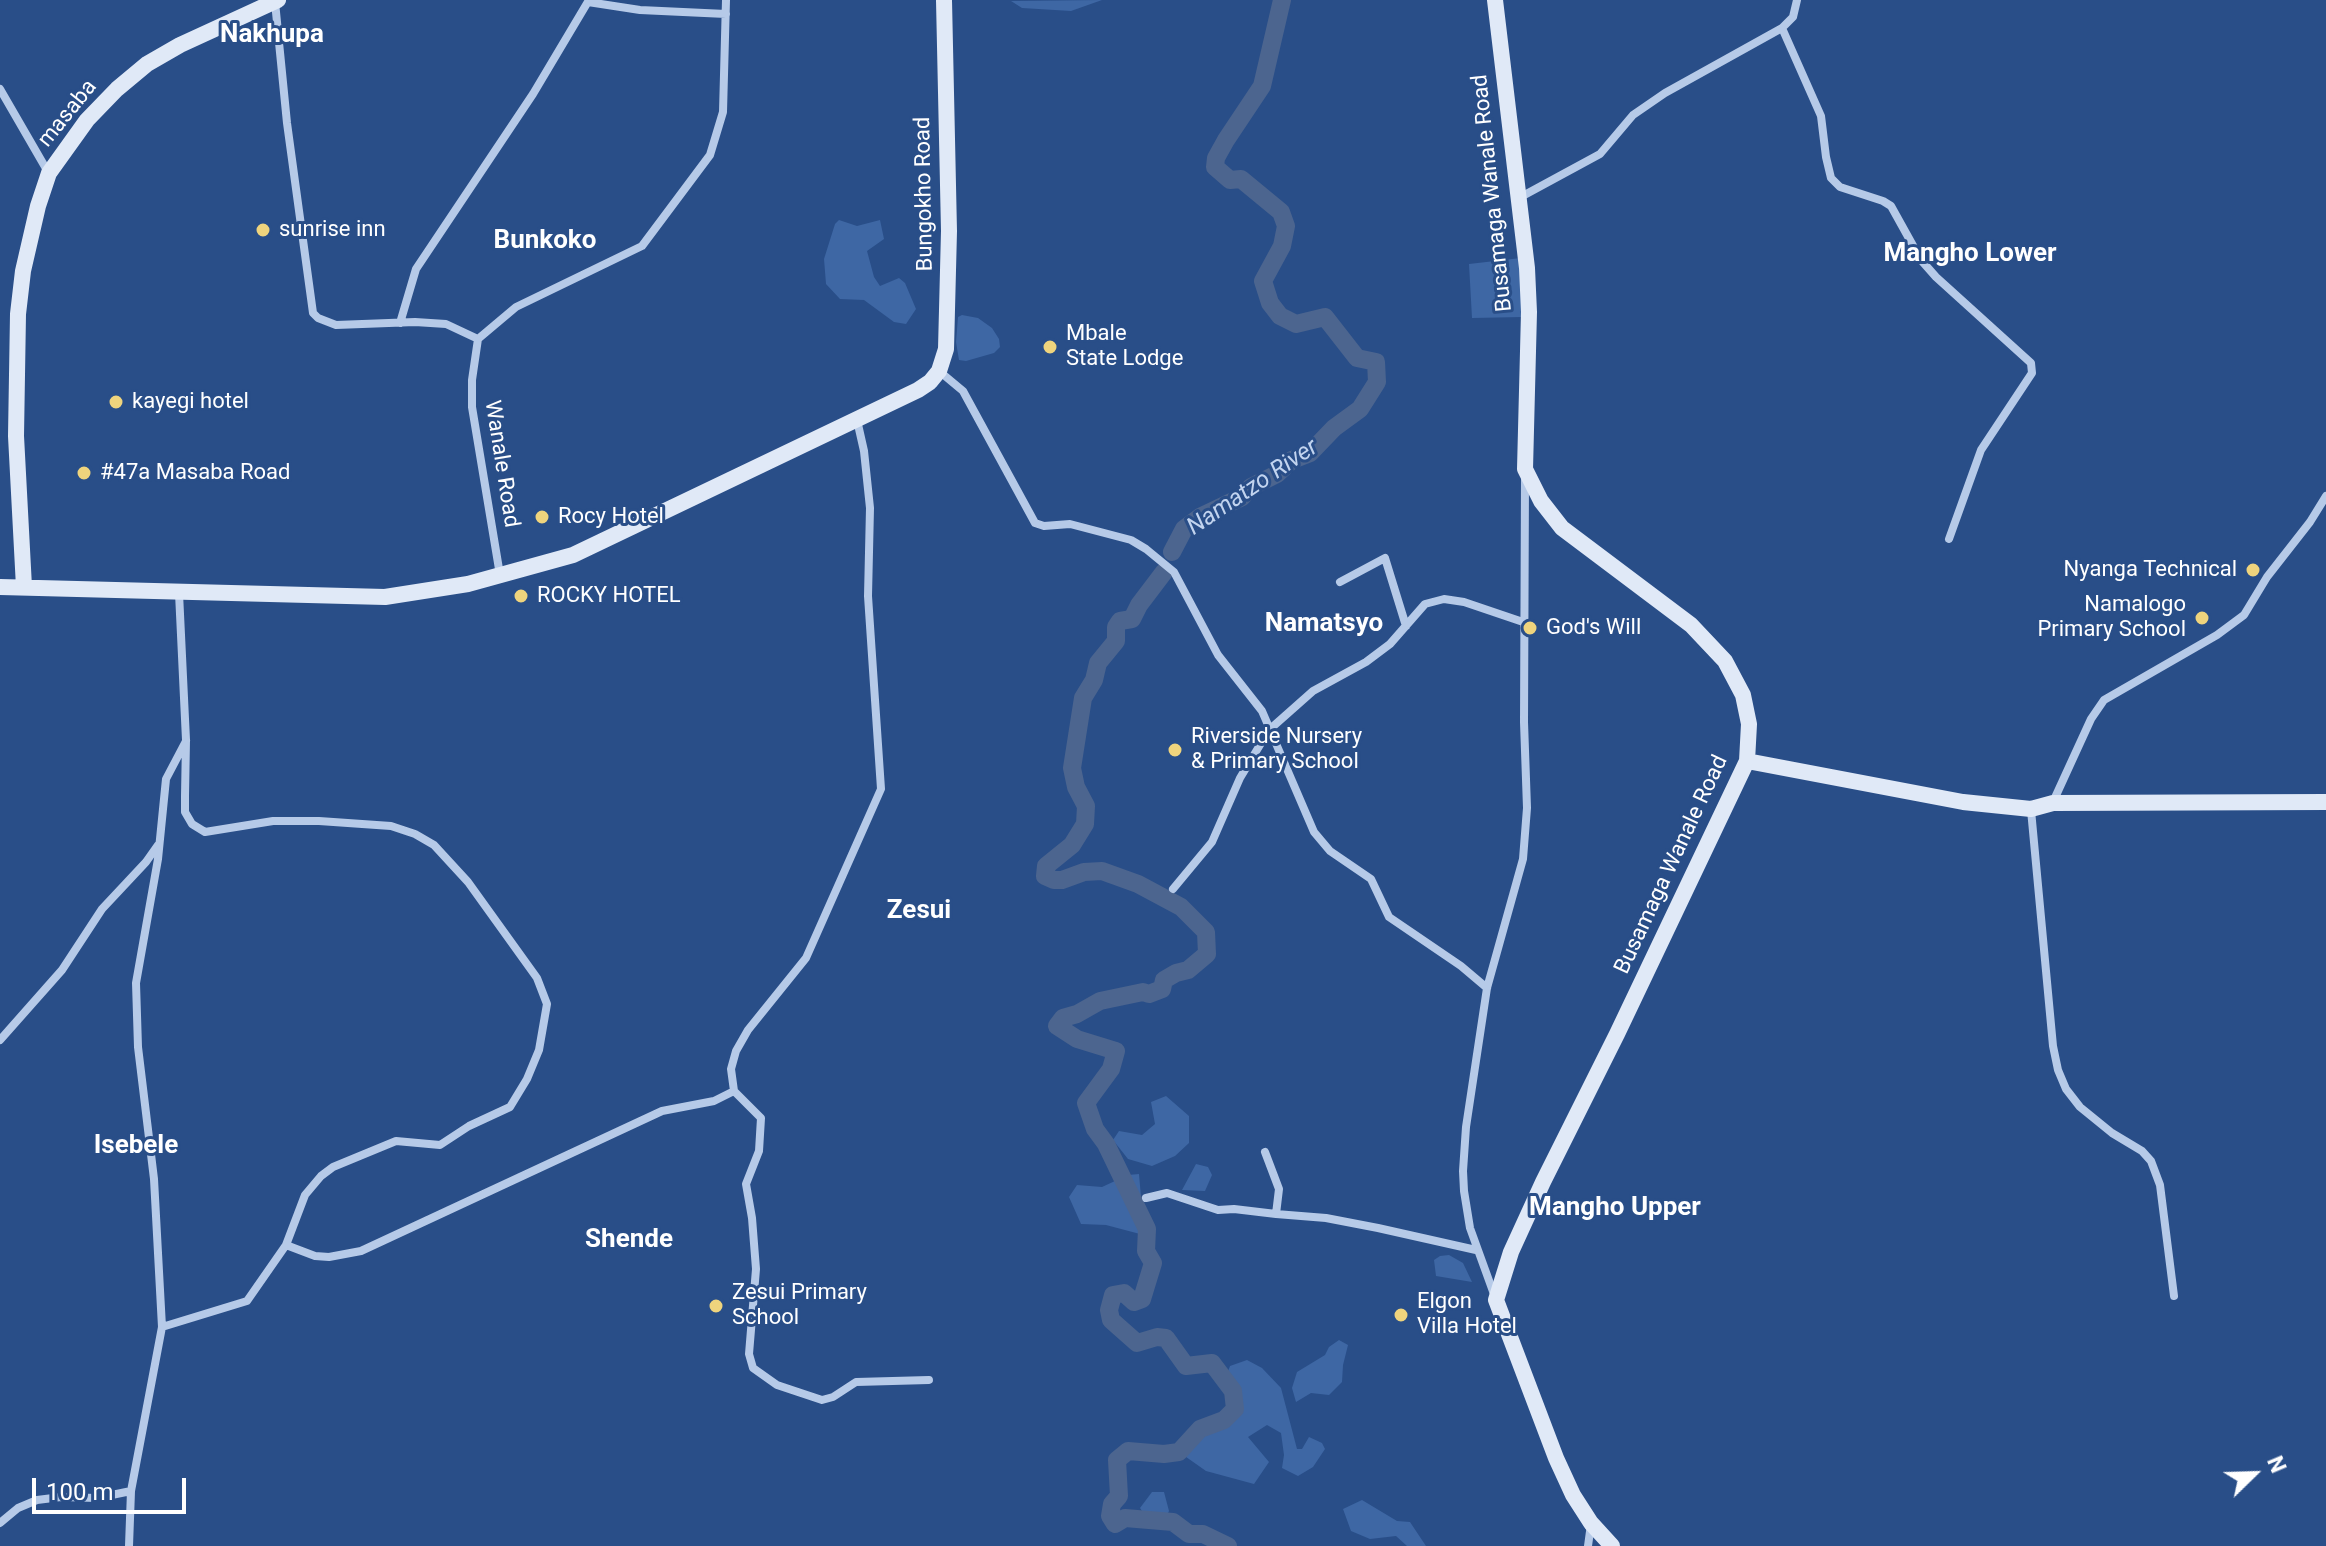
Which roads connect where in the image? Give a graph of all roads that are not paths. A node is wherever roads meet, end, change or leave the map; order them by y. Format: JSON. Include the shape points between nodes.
{"nodes":[{"id":1,"x":726,"y":0,"type":"edge"},
{"id":2,"x":944,"y":0,"type":"edge"},
{"id":3,"x":1495,"y":0,"type":"edge"},
{"id":4,"x":1797,"y":0,"type":"edge"},
{"id":5,"x":276,"y":1,"type":"edge"},
{"id":6,"x":588,"y":1,"type":"edge"},
{"id":7,"x":726,"y":14,"type":"junction"},
{"id":8,"x":1782,"y":28,"type":"junction"},
{"id":9,"x":0,"y":89,"type":"edge"},
{"id":10,"x":49,"y":173,"type":"junction"},
{"id":11,"x":1517,"y":200,"type":"junction"},
{"id":12,"x":400,"y":323,"type":"junction"},
{"id":13,"x":478,"y":339,"type":"junction"},
{"id":14,"x":934,"y":377,"type":"junction"},
{"id":15,"x":857,"y":420,"type":"junction"},
{"id":16,"x":1525,"y":469,"type":"junction"},
{"id":17,"x":2326,"y":496,"type":"edge"},
{"id":18,"x":1949,"y":539,"type":"dead end"},
{"id":19,"x":501,"y":576,"type":"junction"},
{"id":20,"x":1340,"y":582,"type":"dead end"},
{"id":21,"x":0,"y":587,"type":"edge"},
{"id":22,"x":24,"y":587,"type":"junction"},
{"id":23,"x":179,"y":593,"type":"junction"},
{"id":24,"x":1526,"y":623,"type":"junction"},
{"id":25,"x":1406,"y":626,"type":"junction"},
{"id":26,"x":1269,"y":730,"type":"junction"},
{"id":27,"x":186,"y":740,"type":"junction"},
{"id":28,"x":1747,"y":761,"type":"junction"},
{"id":29,"x":2326,"y":802,"type":"edge"},
{"id":30,"x":2053,"y":803,"type":"junction"},
{"id":31,"x":2031,"y":809,"type":"junction"},
{"id":32,"x":159,"y":844,"type":"junction"},
{"id":33,"x":1173,"y":889,"type":"dead end"},
{"id":34,"x":1487,"y":988,"type":"junction"},
{"id":35,"x":0,"y":1040,"type":"edge"},
{"id":36,"x":734,"y":1091,"type":"junction"},
{"id":37,"x":1265,"y":1152,"type":"dead end"},
{"id":38,"x":1146,"y":1198,"type":"dead end"},
{"id":39,"x":1276,"y":1214,"type":"junction"},
{"id":40,"x":286,"y":1245,"type":"junction"},
{"id":41,"x":1476,"y":1250,"type":"junction"},
{"id":42,"x":2174,"y":1296,"type":"dead end"},
{"id":43,"x":1496,"y":1300,"type":"junction"},
{"id":44,"x":162,"y":1327,"type":"junction"},
{"id":45,"x":929,"y":1380,"type":"dead end"},
{"id":46,"x":131,"y":1491,"type":"junction"},
{"id":47,"x":0,"y":1523,"type":"edge"},
{"id":48,"x":1591,"y":1523,"type":"junction"},
{"id":49,"x":129,"y":1546,"type":"edge"},
{"id":50,"x":1588,"y":1546,"type":"edge"},
{"id":51,"x":1612,"y":1546,"type":"edge"}],
"edges":[{"from":1,"to":7,"type":"street"},
{"from":2,"to":14,"type":"street","name":"Bungokho Road","via":[[949,305],[946,349]]},
{"from":3,"to":11,"type":"street","name":"Busamaga Wanale Road"},
{"from":4,"to":8,"type":"street","via":[[1793,17]]},
{"from":5,"to":10,"type":"street","name":"masaba","via":[[147,64],[87,120]]},
{"from":5,"to":12,"type":"street","via":[[313,313],[336,325]]},
{"from":6,"to":7,"type":"street","via":[[640,10]]},
{"from":6,"to":12,"type":"street","via":[[416,269]]},
{"from":7,"to":13,"type":"street","via":[[723,112],[710,155],[652,234],[633,253],[507,312]]},
{"from":8,"to":11,"type":"street","via":[[1665,93],[1633,115],[1600,154]]},
{"from":8,"to":18,"type":"street","via":[[1821,116],[1831,178],[1840,187],[1891,206],[1936,277],[2031,363],[2032,373],[1981,450]]},
{"from":9,"to":10,"type":"street"},
{"from":10,"to":22,"type":"street","name":"masaba","via":[[23,271],[18,314],[16,436]]},
{"from":11,"to":16,"type":"street","name":"Busamaga Wanale Road","via":[[1529,312]]},
{"from":12,"to":13,"type":"street","via":[[446,324]]},
{"from":13,"to":19,"type":"street","name":"Wanale Road","via":[[472,407]]},
{"from":14,"to":15,"type":"street"},
{"from":14,"to":26,"type":"street","via":[[963,391],[1035,523],[1070,524],[1123,537],[1174,572],[1204,631],[1252,696]]},
{"from":15,"to":19,"type":"street","via":[[573,555]]},
{"from":15,"to":36,"type":"street","via":[[870,508],[868,596],[881,789],[806,958],[736,1051],[731,1069]]},
{"from":16,"to":24,"type":"street"},
{"from":16,"to":28,"type":"street","name":"Busamaga Wanale Road","via":[[1562,528],[1691,625],[1725,661],[1743,695],[1749,724]]},
{"from":17,"to":30,"type":"street","via":[[2244,615],[2104,700]]},
{"from":19,"to":23,"type":"street","via":[[397,597]]},
{"from":20,"to":25,"type":"street","via":[[1385,558]]},
{"from":21,"to":22,"type":"street"},
{"from":22,"to":23,"type":"street"},
{"from":23,"to":27,"type":"street"},
{"from":24,"to":25,"type":"street","via":[[1444,599],[1425,604]]},
{"from":24,"to":34,"type":"street","via":[[1523,859]]},
{"from":25,"to":26,"type":"street","via":[[1378,653],[1313,691]]},
{"from":26,"to":33,"type":"street","via":[[1240,778],[1212,842]]},
{"from":26,"to":34,"type":"street","via":[[1321,842],[1371,879],[1389,917]]},
{"from":27,"to":32,"type":"street","via":[[166,779]]},
{"from":27,"to":40,"type":"street","via":[[185,812],[192,824],[205,832],[273,821],[319,821],[391,826],[415,834],[434,845],[468,882],[537,978],[547,1004],[539,1050],[510,1107],[440,1145],[396,1141],[333,1167],[305,1195]]},
{"from":28,"to":31,"type":"street","via":[[1963,802]]},
{"from":28,"to":43,"type":"street","name":"Busamaga Wanale Road","via":[[1543,1182]]},
{"from":29,"to":30,"type":"street"},
{"from":30,"to":31,"type":"street"},
{"from":31,"to":42,"type":"street","via":[[2058,1070],[2080,1107],[2151,1161],[2160,1185]]},
{"from":32,"to":35,"type":"street","via":[[102,909],[62,970]]},
{"from":32,"to":44,"type":"street","via":[[136,983]]},
{"from":34,"to":41,"type":"street","via":[[1463,1171]]},
{"from":36,"to":40,"type":"street","via":[[714,1101],[662,1111],[361,1251],[315,1256]]},
{"from":36,"to":45,"type":"street","via":[[761,1118],[759,1151],[746,1184],[756,1269],[749,1354],[753,1368],[777,1385],[822,1400],[856,1382]]},
{"from":37,"to":39,"type":"street","via":[[1279,1189]]},
{"from":38,"to":39,"type":"street","via":[[1167,1193],[1218,1210]]},
{"from":39,"to":41,"type":"street","via":[[1326,1218]]},
{"from":40,"to":44,"type":"street","via":[[247,1301]]},
{"from":41,"to":43,"type":"street"},
{"from":43,"to":48,"type":"street","via":[[1556,1458]]},
{"from":44,"to":46,"type":"street"},
{"from":46,"to":47,"type":"street","via":[[37,1500]]},
{"from":46,"to":49,"type":"street"},
{"from":48,"to":50,"type":"street"},
{"from":48,"to":51,"type":"street"}]}
